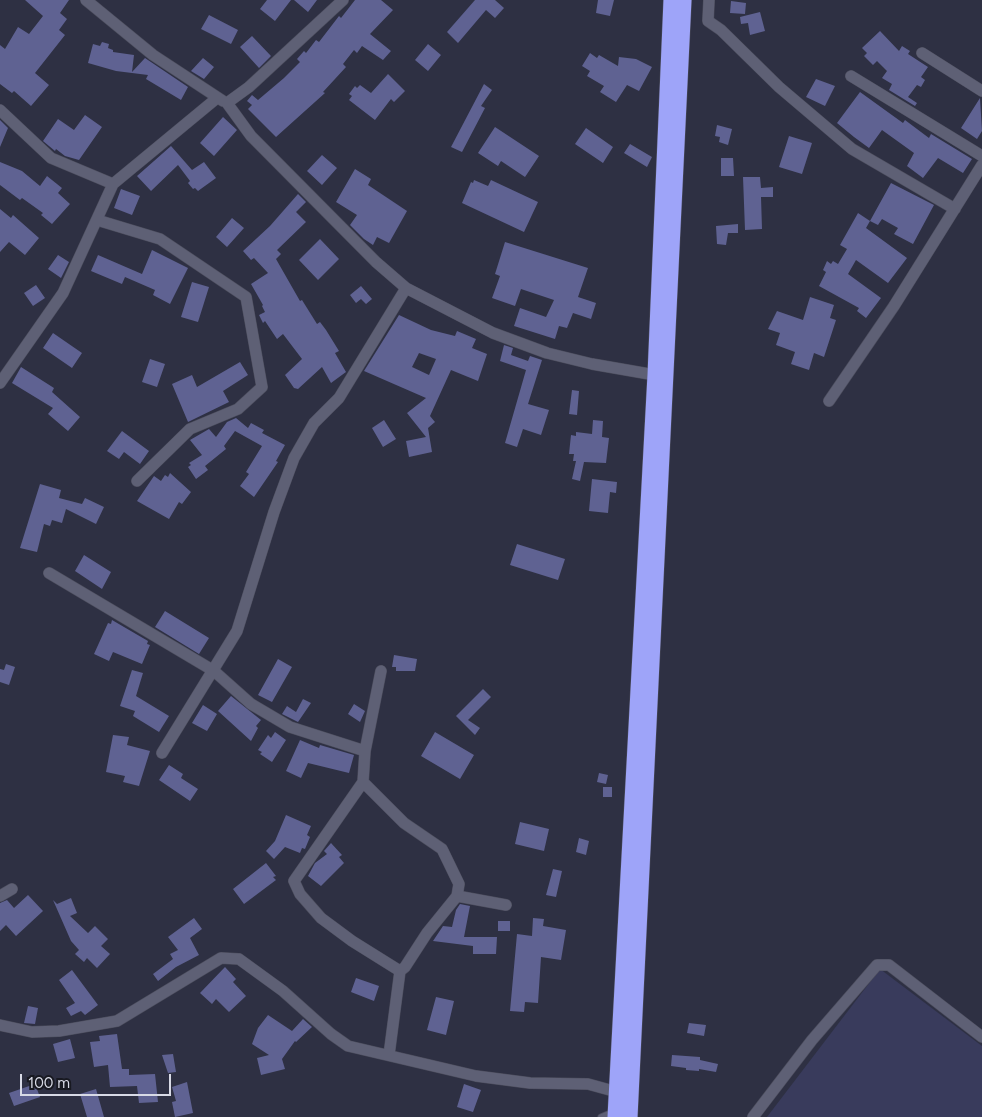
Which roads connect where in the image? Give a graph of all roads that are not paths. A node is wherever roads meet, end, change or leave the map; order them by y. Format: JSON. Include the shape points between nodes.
{"nodes":[{"id":1,"x":86,"y":0,"type":"edge"},
{"id":2,"x":343,"y":0,"type":"edge"},
{"id":3,"x":671,"y":0,"type":"edge"},
{"id":4,"x":684,"y":0,"type":"edge"},
{"id":5,"x":709,"y":0,"type":"edge"},
{"id":6,"x":922,"y":53,"type":"dead end"},
{"id":7,"x":851,"y":76,"type":"dead end"},
{"id":8,"x":982,"y":91,"type":"edge"},
{"id":9,"x":222,"y":100,"type":"junction"},
{"id":10,"x":0,"y":110,"type":"edge"},
{"id":11,"x":982,"y":156,"type":"edge"},
{"id":12,"x":982,"y":164,"type":"edge"},
{"id":13,"x":113,"y":184,"type":"junction"},
{"id":14,"x":955,"y":209,"type":"junction"},
{"id":15,"x":97,"y":220,"type":"junction"},
{"id":16,"x":406,"y":288,"type":"junction"},
{"id":17,"x":655,"y":375,"type":"junction"},
{"id":18,"x":2,"y":377,"type":"edge"},
{"id":19,"x":829,"y":401,"type":"dead end"},
{"id":20,"x":138,"y":481,"type":"dead end"},
{"id":21,"x":49,"y":573,"type":"dead end"},
{"id":22,"x":381,"y":670,"type":"dead end"},
{"id":23,"x":214,"y":671,"type":"junction"},
{"id":24,"x":365,"y":751,"type":"junction"},
{"id":25,"x":162,"y":753,"type":"dead end"},
{"id":26,"x":363,"y":782,"type":"junction"},
{"id":27,"x":12,"y":889,"type":"dead end"},
{"id":28,"x":0,"y":896,"type":"edge"},
{"id":29,"x":457,"y":896,"type":"junction"},
{"id":30,"x":506,"y":905,"type":"dead end"},
{"id":31,"x":400,"y":971,"type":"junction"},
{"id":32,"x":0,"y":1025,"type":"edge"},
{"id":33,"x":982,"y":1037,"type":"edge"},
{"id":34,"x":389,"y":1055,"type":"junction"},
{"id":35,"x":617,"y":1092,"type":"junction"},
{"id":36,"x":616,"y":1114,"type":"edge"},
{"id":37,"x":601,"y":1117,"type":"edge"},
{"id":38,"x":630,"y":1117,"type":"edge"},
{"id":39,"x":753,"y":1117,"type":"edge"}],
"edges":[{"from":1,"to":9,"type":"street","via":[[153,55]]},
{"from":2,"to":9,"type":"street","via":[[248,87]]},
{"from":3,"to":17,"type":"highway"},
{"from":4,"to":38,"type":"highway"},
{"from":5,"to":14,"type":"street","via":[[708,21],[852,149]]},
{"from":6,"to":8,"type":"street"},
{"from":7,"to":11,"type":"street"},
{"from":9,"to":13,"type":"street"},
{"from":9,"to":16,"type":"street","via":[[251,136]]},
{"from":10,"to":13,"type":"street","via":[[51,158]]},
{"from":12,"to":14,"type":"street"},
{"from":13,"to":15,"type":"street"},
{"from":14,"to":19,"type":"street"},
{"from":15,"to":18,"type":"street","via":[[63,293]]},
{"from":15,"to":20,"type":"street","via":[[160,240],[246,297],[262,387],[238,409],[190,429]]},
{"from":16,"to":17,"type":"street","via":[[493,333],[548,353]]},
{"from":16,"to":23,"type":"street","via":[[339,398],[314,423],[294,458],[237,631]]},
{"from":17,"to":35,"type":"highway"},
{"from":21,"to":23,"type":"street"},
{"from":22,"to":24,"type":"street"},
{"from":23,"to":24,"type":"street","via":[[251,704],[290,728]]},
{"from":23,"to":25,"type":"street"},
{"from":24,"to":26,"type":"street"},
{"from":26,"to":29,"type":"street","via":[[404,823],[442,849],[459,884]]},
{"from":26,"to":31,"type":"street","via":[[294,881],[300,894],[320,918]]},
{"from":27,"to":28,"type":"street"},
{"from":29,"to":30,"type":"street"},
{"from":29,"to":31,"type":"street"},
{"from":31,"to":34,"type":"street"},
{"from":32,"to":34,"type":"street","via":[[32,1032],[117,1021],[221,958],[239,960],[264,977],[348,1046]]},
{"from":33,"to":39,"type":"street","via":[[890,965],[877,965],[812,1040]]},
{"from":34,"to":35,"type":"street","via":[[476,1076],[588,1084]]},
{"from":35,"to":36,"type":"highway"},
{"from":36,"to":37,"type":"lane"}]}
